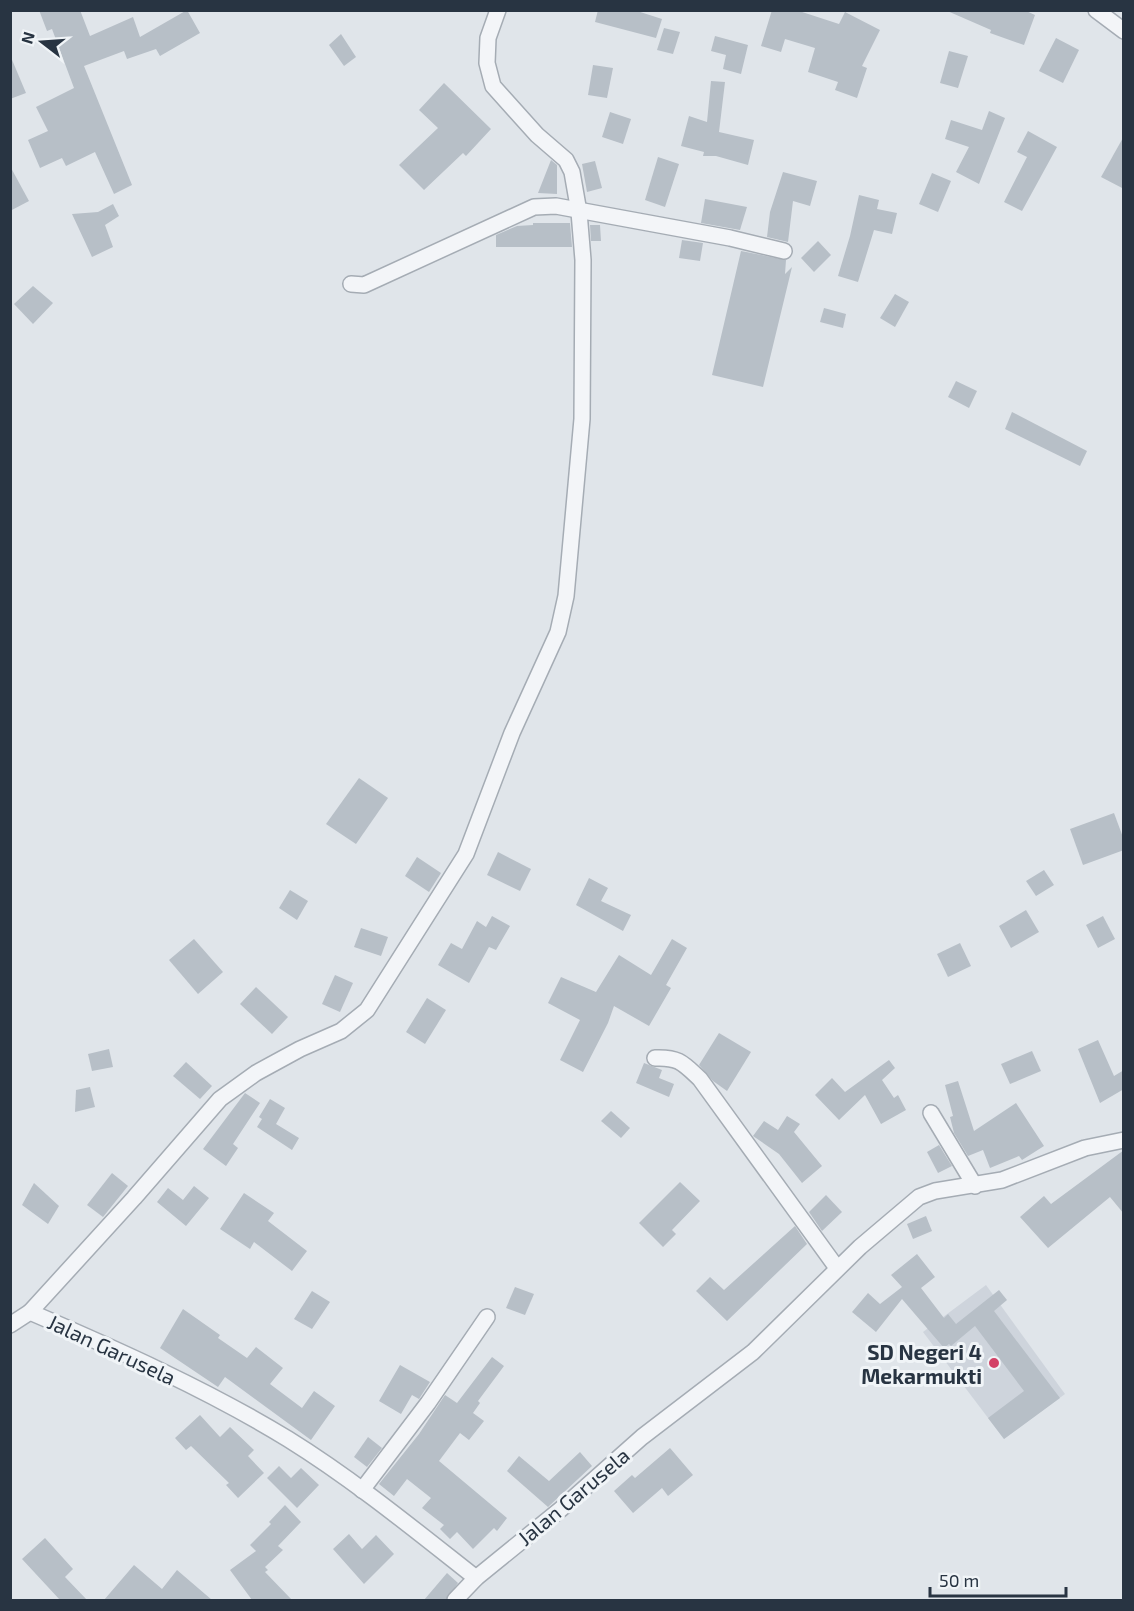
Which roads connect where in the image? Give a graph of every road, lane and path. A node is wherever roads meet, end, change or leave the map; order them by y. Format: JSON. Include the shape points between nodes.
{"nodes":[{"id":1,"x":498,"y":10,"type":"edge"},
{"id":2,"x":1096,"y":10,"type":"edge"},
{"id":3,"x":1124,"y":31,"type":"edge"},
{"id":4,"x":579,"y":212,"type":"junction"},
{"id":5,"x":784,"y":251,"type":"dead end"},
{"id":6,"x":351,"y":284,"type":"dead end"},
{"id":7,"x":655,"y":1058,"type":"dead end"},
{"id":8,"x":932,"y":1113,"type":"dead end"},
{"id":9,"x":1124,"y":1140,"type":"edge"},
{"id":10,"x":975,"y":1185,"type":"junction"},
{"id":11,"x":837,"y":1268,"type":"junction"},
{"id":12,"x":30,"y":1312,"type":"junction"},
{"id":13,"x":487,"y":1317,"type":"dead end"},
{"id":14,"x":10,"y":1325,"type":"edge"},
{"id":15,"x":362,"y":1490,"type":"junction"},
{"id":16,"x":476,"y":1578,"type":"junction"},
{"id":17,"x":455,"y":1600,"type":"edge"}],
"edges":[{"from":1,"to":4,"type":"street","via":[[488,46],[487,63],[493,86],[537,135],[566,160]]},
{"from":2,"to":3,"type":"street"},
{"from":4,"to":5,"type":"street"},
{"from":4,"to":6,"type":"street","via":[[556,206],[534,207],[364,285]]},
{"from":4,"to":12,"type":"street","via":[[583,260],[582,419],[563,615],[466,854],[367,1010],[341,1031],[265,1068],[220,1099]]},
{"from":7,"to":11,"type":"street","via":[[671,1057],[683,1062],[700,1079]]},
{"from":8,"to":10,"type":"street"},
{"from":9,"to":10,"type":"street","name":"Jalan Garusela","via":[[1085,1148],[1002,1180]]},
{"from":10,"to":11,"type":"street","name":"Jalan Garusela","via":[[920,1197]]},
{"from":11,"to":16,"type":"street","name":"Jalan Garusela","via":[[753,1352],[642,1437]]},
{"from":12,"to":14,"type":"street","name":"Jalan Garusela"},
{"from":12,"to":15,"type":"street","name":"Jalan Garusela","via":[[151,1364],[288,1439]]},
{"from":13,"to":15,"type":"street"},
{"from":15,"to":16,"type":"street","name":"Jalan Garusela"},
{"from":16,"to":17,"type":"street"}]}
